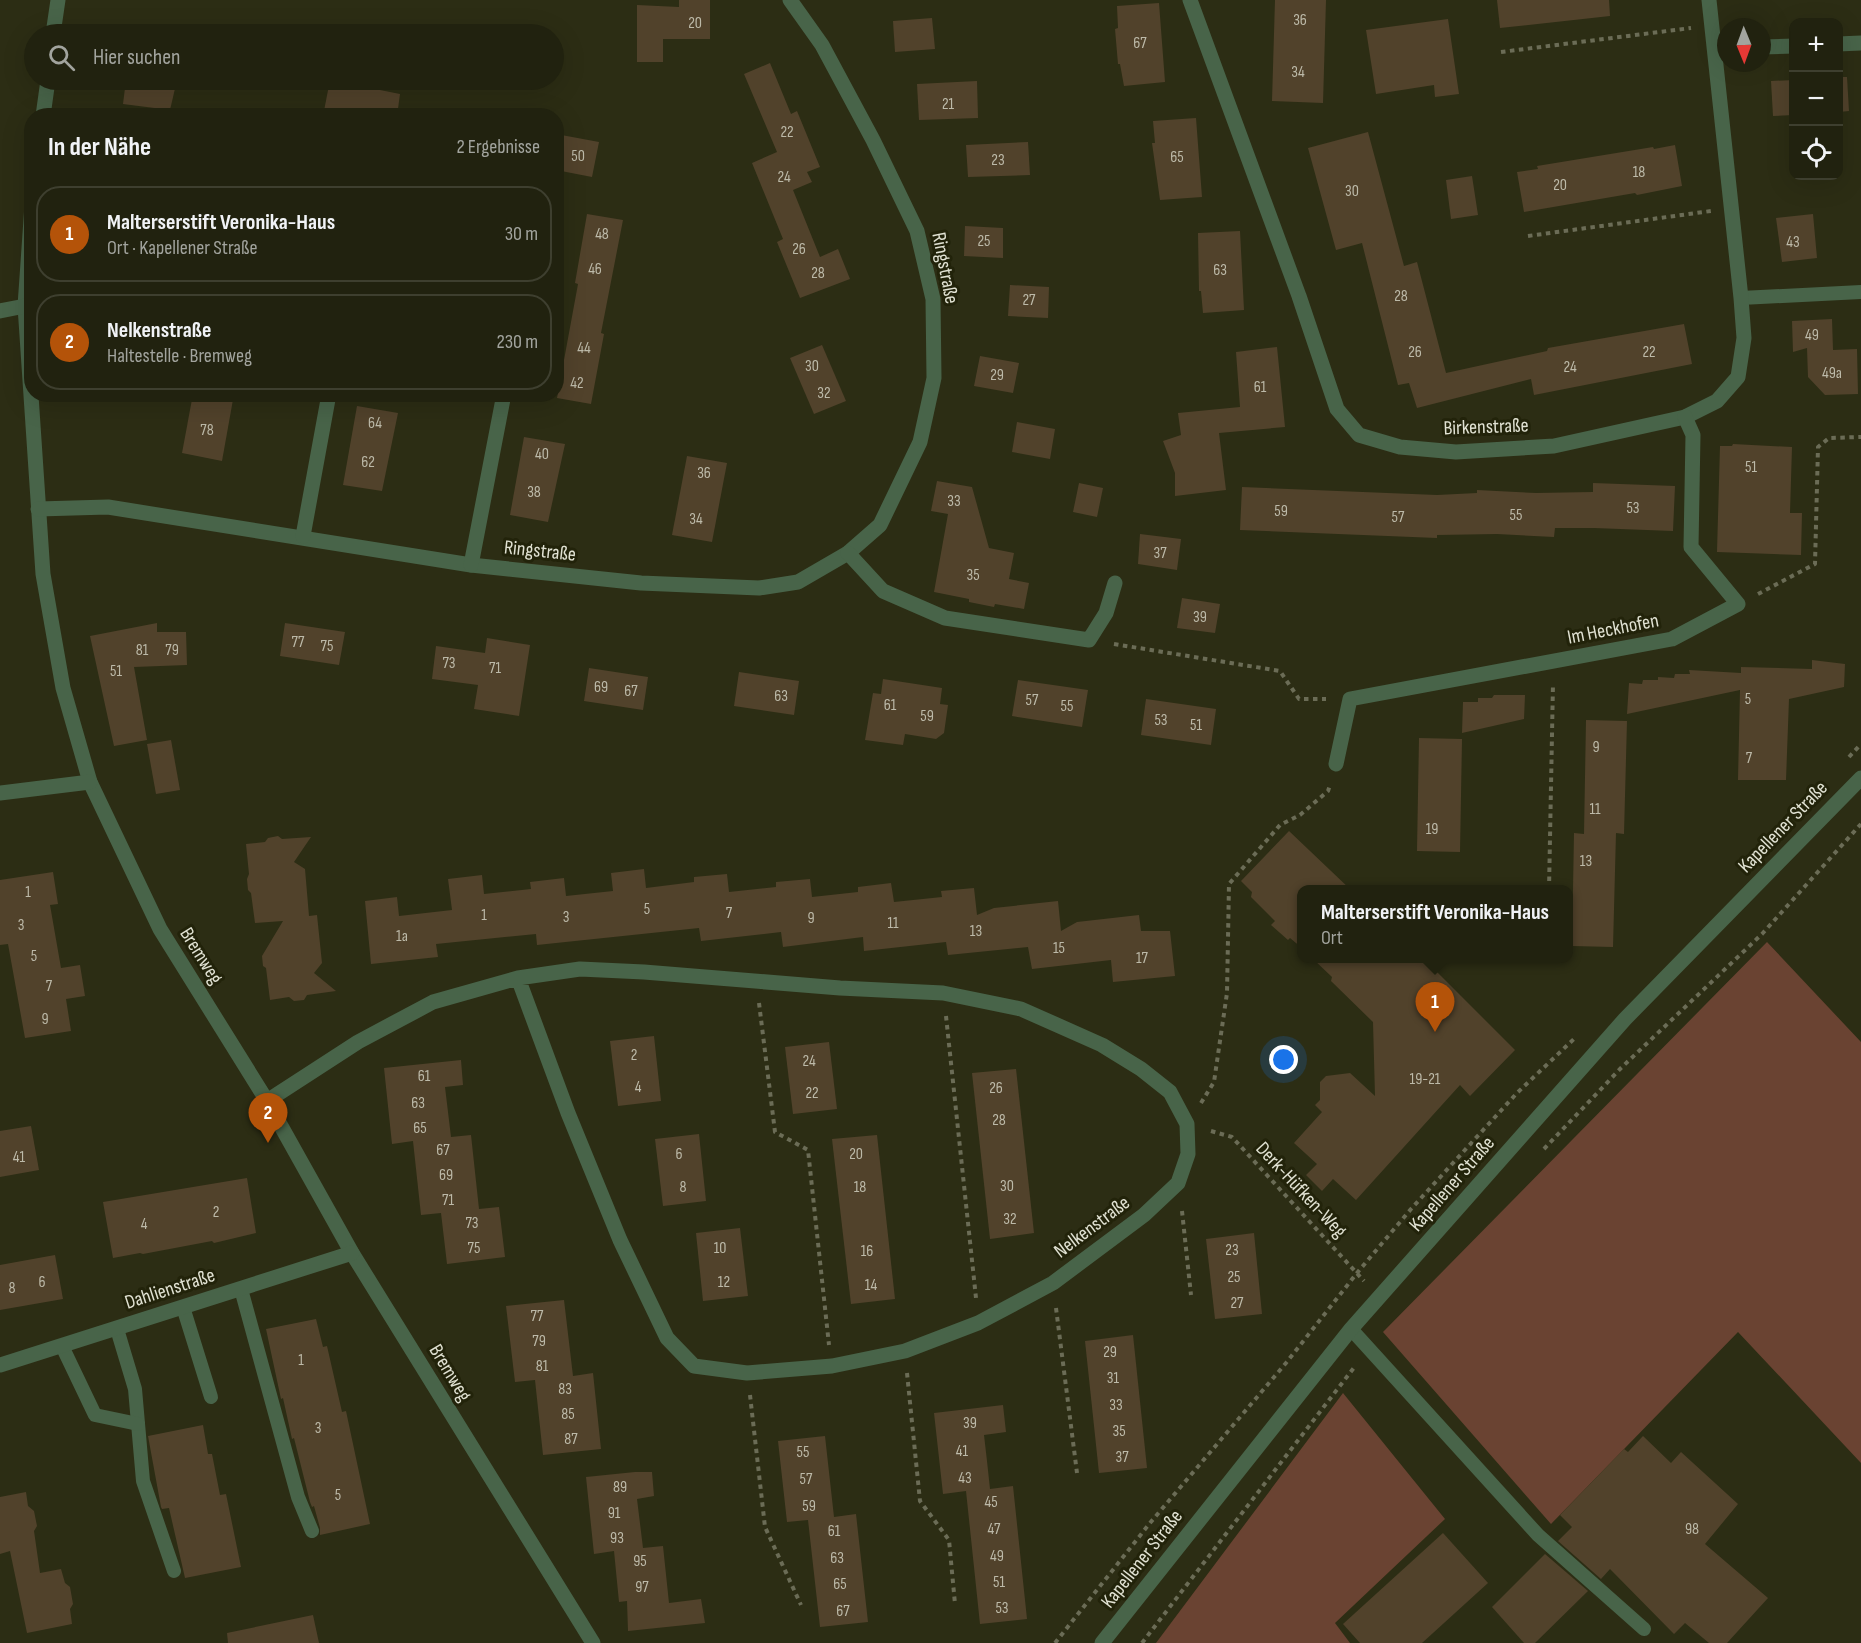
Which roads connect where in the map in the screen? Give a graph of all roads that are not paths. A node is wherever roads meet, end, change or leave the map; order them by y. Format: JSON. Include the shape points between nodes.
{"nodes":[{"id":1,"x":58,"y":0,"type":"edge"},
{"id":2,"x":790,"y":0,"type":"edge"},
{"id":3,"x":1190,"y":0,"type":"edge"},
{"id":4,"x":1709,"y":0,"type":"edge"},
{"id":5,"x":54,"y":24,"type":"edge"},
{"id":6,"x":1717,"y":40,"type":"edge"},
{"id":7,"x":1861,"y":43,"type":"edge"},
{"id":8,"x":1843,"y":44,"type":"edge"},
{"id":9,"x":1789,"y":46,"type":"edge"},
{"id":10,"x":1771,"y":47,"type":"edge"},
{"id":11,"x":1722,"y":72,"type":"edge"},
{"id":12,"x":47,"y":90,"type":"edge"},
{"id":13,"x":44,"y":108,"type":"edge"},
{"id":14,"x":1861,"y":292,"type":"edge"},
{"id":15,"x":1742,"y":298,"type":"junction"},
{"id":16,"x":24,"y":306,"type":"edge"},
{"id":17,"x":0,"y":311,"type":"edge"},
{"id":18,"x":31,"y":402,"type":"edge"},
{"id":19,"x":328,"y":402,"type":"edge"},
{"id":20,"x":502,"y":402,"type":"edge"},
{"id":21,"x":1685,"y":417,"type":"junction"},
{"id":22,"x":38,"y":509,"type":"junction"},
{"id":23,"x":303,"y":537,"type":"junction"},
{"id":24,"x":848,"y":553,"type":"junction"},
{"id":25,"x":471,"y":565,"type":"junction"},
{"id":26,"x":1115,"y":583,"type":"dead end"},
{"id":27,"x":1336,"y":764,"type":"road end"},
{"id":28,"x":1861,"y":778,"type":"edge"},
{"id":29,"x":90,"y":782,"type":"junction"},
{"id":30,"x":0,"y":793,"type":"edge"},
{"id":31,"x":518,"y":978,"type":"junction"},
{"id":32,"x":267,"y":1101,"type":"junction"},
{"id":33,"x":352,"y":1253,"type":"junction"},
{"id":34,"x":242,"y":1289,"type":"junction"},
{"id":35,"x":183,"y":1307,"type":"junction"},
{"id":36,"x":117,"y":1329,"type":"junction"},
{"id":37,"x":1351,"y":1329,"type":"junction"},
{"id":38,"x":62,"y":1346,"type":"junction"},
{"id":39,"x":0,"y":1365,"type":"edge"},
{"id":40,"x":211,"y":1397,"type":"dead end"},
{"id":41,"x":138,"y":1425,"type":"junction"},
{"id":42,"x":312,"y":1531,"type":"dead end"},
{"id":43,"x":174,"y":1571,"type":"dead end"},
{"id":44,"x":1644,"y":1629,"type":"dead end"},
{"id":45,"x":592,"y":1643,"type":"edge"},
{"id":46,"x":1102,"y":1643,"type":"edge"}],
"edges":[{"from":1,"to":5,"type":"street"},
{"from":2,"to":24,"type":"street","name":"Ringstraße","via":[[822,45],[917,231],[933,299],[934,378],[920,442],[880,525]]},
{"from":3,"to":21,"type":"street","name":"Birkenstraße","via":[[1337,409],[1359,435],[1400,447],[1456,452],[1554,446]]},
{"from":4,"to":6,"type":"street","name":"Birkenstraße"},
{"from":7,"to":8,"type":"street"},
{"from":9,"to":10,"type":"street"},
{"from":11,"to":15,"type":"street","name":"Birkenstraße"},
{"from":12,"to":13,"type":"street"},
{"from":14,"to":15,"type":"lane"},
{"from":15,"to":21,"type":"street","name":"Birkenstraße","via":[[1744,338],[1738,378],[1717,401]]},
{"from":16,"to":17,"type":"street"},
{"from":18,"to":22,"type":"street","name":"Bremweg"},
{"from":19,"to":23,"type":"street"},
{"from":20,"to":25,"type":"street","name":"Ringstraße"},
{"from":21,"to":27,"type":"street","name":"Im Heckhofen","via":[[1693,435],[1691,547],[1738,604],[1672,639],[1350,699]]},
{"from":22,"to":23,"type":"street","name":"Ringstraße","via":[[108,507]]},
{"from":22,"to":29,"type":"street","name":"Bremweg","via":[[43,574],[63,688]]},
{"from":23,"to":25,"type":"street","name":"Ringstraße"},
{"from":24,"to":25,"type":"street","name":"Ringstraße","via":[[798,582],[759,588],[641,583]]},
{"from":24,"to":26,"type":"street","via":[[883,591],[945,618],[1089,640],[1106,613]]},
{"from":28,"to":37,"type":"street","name":"Kapellener Straße","via":[[1625,1019]]},
{"from":29,"to":30,"type":"street"},
{"from":29,"to":32,"type":"street","name":"Bremweg","via":[[160,929]]},
{"from":31,"to":31,"type":"street","name":"Nelkenstraße","via":[[580,969],[944,993],[1021,1009],[1102,1045],[1170,1092],[1187,1124],[1188,1154],[1178,1183],[1144,1215],[1053,1283],[978,1323],[904,1351],[832,1366],[747,1373],[694,1366],[667,1338],[616,1229]]},
{"from":31,"to":32,"type":"street","name":"Nelkenstraße","via":[[433,1002],[358,1042]]},
{"from":32,"to":33,"type":"street","name":"Bremweg"},
{"from":33,"to":34,"type":"street","name":"Dahlienstraße"},
{"from":33,"to":45,"type":"street","name":"Bremweg"},
{"from":34,"to":35,"type":"street","name":"Dahlienstraße"},
{"from":34,"to":42,"type":"lane","via":[[298,1497]]},
{"from":35,"to":36,"type":"street","name":"Dahlienstraße"},
{"from":35,"to":40,"type":"lane"},
{"from":36,"to":38,"type":"street","name":"Dahlienstraße"},
{"from":36,"to":41,"type":"lane","via":[[135,1389]]},
{"from":37,"to":44,"type":"lane","via":[[1538,1534]]},
{"from":37,"to":46,"type":"street","name":"Kapellener Straße"},
{"from":38,"to":39,"type":"street","name":"Dahlienstraße"},
{"from":38,"to":41,"type":"lane","via":[[95,1415]]},
{"from":41,"to":43,"type":"lane","via":[[143,1481]]}]}
